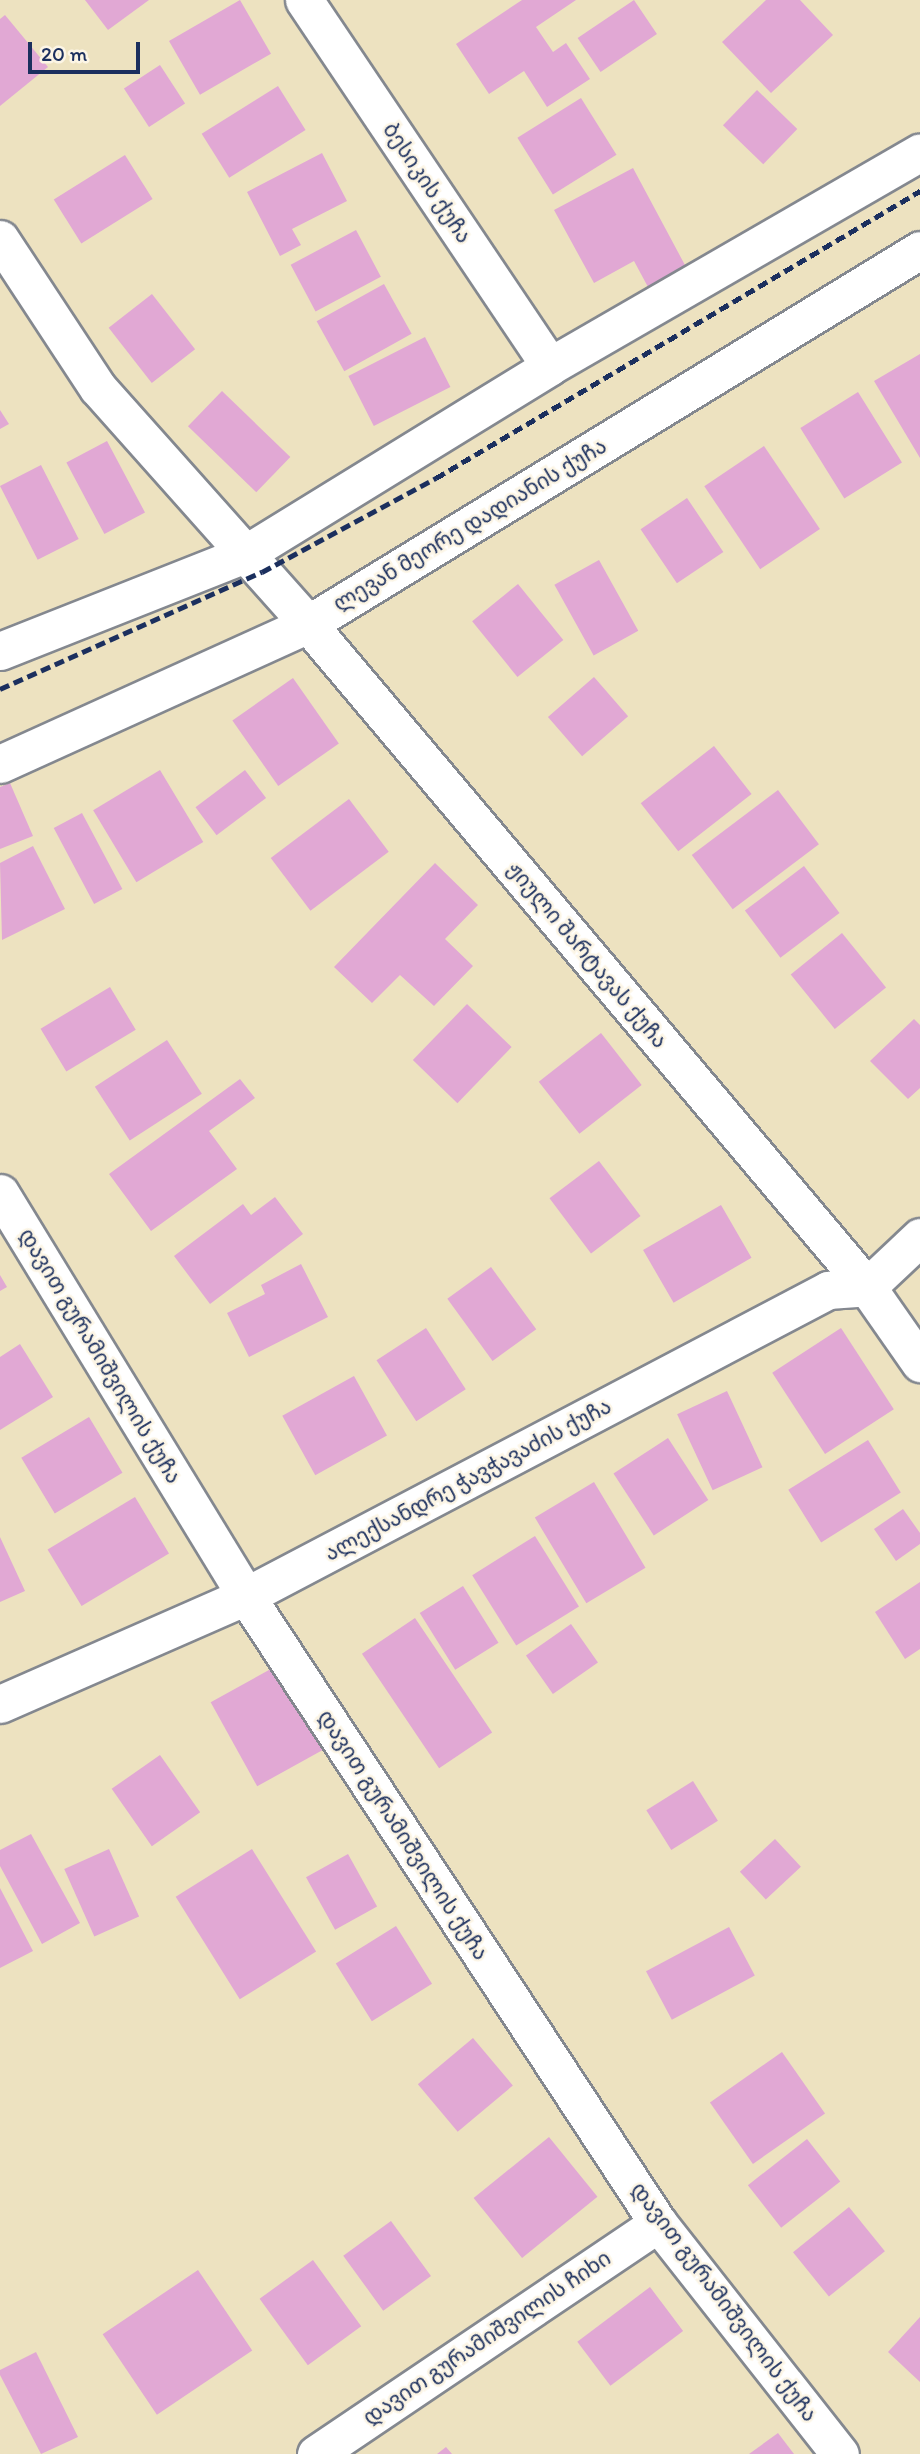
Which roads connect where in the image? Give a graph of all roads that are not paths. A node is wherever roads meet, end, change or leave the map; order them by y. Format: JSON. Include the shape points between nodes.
{"nodes":[{"id":1,"x":304,"y":0,"type":"edge"},
{"id":2,"x":920,"y":152,"type":"edge"},
{"id":3,"x":0,"y":239,"type":"edge"},
{"id":4,"x":920,"y":250,"type":"edge"},
{"id":5,"x":550,"y":366,"type":"junction"},
{"id":6,"x":245,"y":554,"type":"junction"},
{"id":7,"x":308,"y":624,"type":"junction"},
{"id":8,"x":0,"y":651,"type":"edge"},
{"id":9,"x":0,"y":764,"type":"edge"},
{"id":10,"x":0,"y":1193,"type":"edge"},
{"id":11,"x":920,"y":1237,"type":"edge"},
{"id":12,"x":867,"y":1287,"type":"junction"},
{"id":13,"x":920,"y":1363,"type":"edge"},
{"id":14,"x":246,"y":1596,"type":"junction"},
{"id":15,"x":0,"y":1704,"type":"edge"},
{"id":16,"x":658,"y":2222,"type":"junction"},
{"id":17,"x":316,"y":2454,"type":"edge"},
{"id":18,"x":840,"y":2454,"type":"edge"}],
"edges":[{"from":1,"to":5,"type":"street","name":"ბესიკის ქუჩა"},
{"from":2,"to":5,"type":"street"},
{"from":3,"to":6,"type":"street","name":"ჟიული შარტავას ქუჩა","via":[[98,388]]},
{"from":4,"to":7,"type":"street","name":"ლევან მეორე დადიანის ქუჩა"},
{"from":5,"to":6,"type":"street"},
{"from":6,"to":7,"type":"street","name":"ჟიული შარტავას ქუჩა"},
{"from":6,"to":8,"type":"street"},
{"from":7,"to":9,"type":"street","name":"ლევან მეორე დადიანის ქუჩა"},
{"from":7,"to":12,"type":"street","name":"ჟიული შარტავას ქუჩა"},
{"from":10,"to":14,"type":"street","name":"დავით გურამიშვილის ქუჩა"},
{"from":11,"to":12,"type":"street"},
{"from":12,"to":13,"type":"street","name":"ჟიული შარტავას ქუჩა"},
{"from":12,"to":14,"type":"street","name":"ალექსანდრე ჭავჭავაძის ქუჩა","via":[[828,1290]]},
{"from":14,"to":15,"type":"street","name":"ალექსანდრე ჭავჭავაძის ქუჩა"},
{"from":14,"to":16,"type":"street","name":"დავით გურამიშვილის ქუჩა"},
{"from":16,"to":17,"type":"street","name":"დავით გურამიშვილის ჩიხი"},
{"from":16,"to":18,"type":"street","name":"დავით გურამიშვილის ქუჩა"}]}
